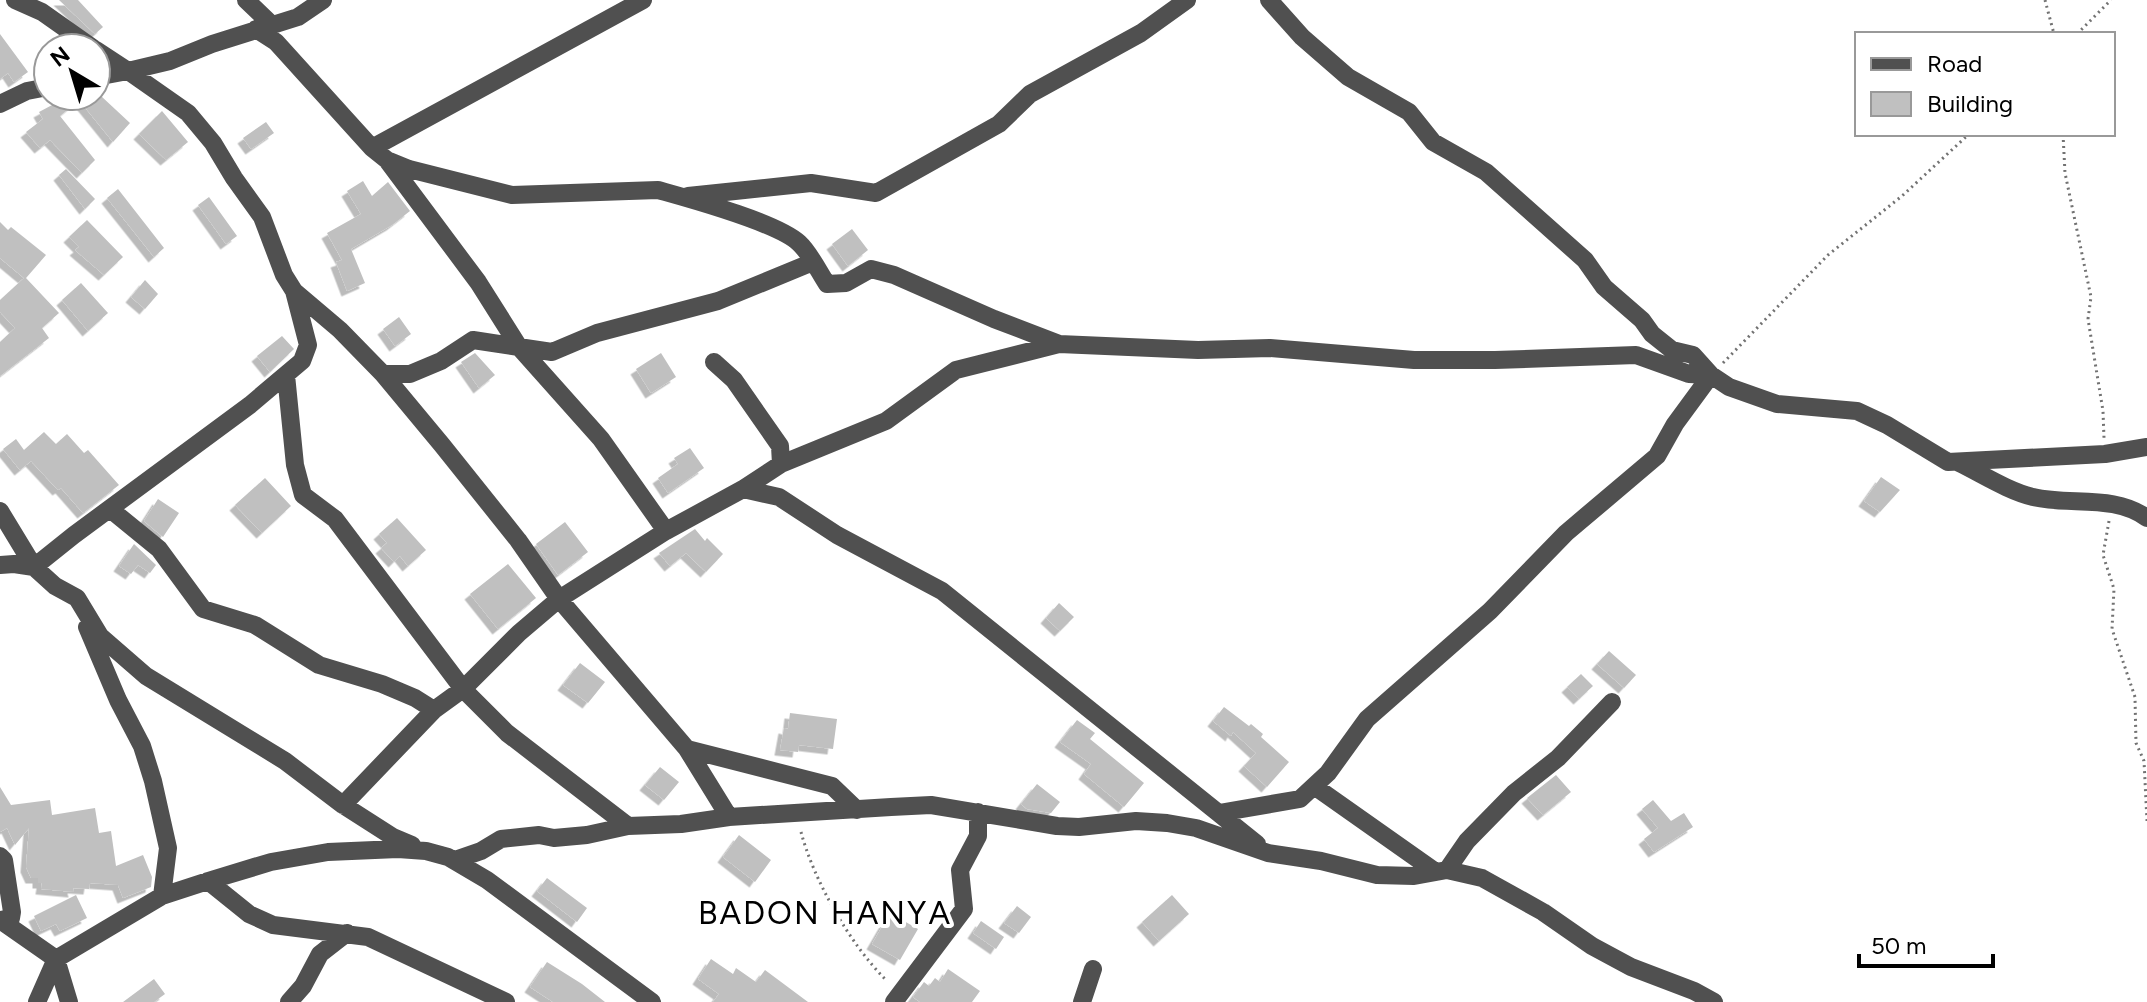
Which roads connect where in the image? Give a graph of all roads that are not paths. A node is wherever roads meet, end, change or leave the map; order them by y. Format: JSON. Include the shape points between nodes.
{"nodes":[{"id":1,"x":15,"y":0,"type":"edge"},
{"id":2,"x":246,"y":0,"type":"edge"},
{"id":3,"x":643,"y":0,"type":"edge"},
{"id":4,"x":1187,"y":0,"type":"edge"},
{"id":5,"x":1269,"y":0,"type":"edge"},
{"id":6,"x":318,"y":1,"type":"edge"},
{"id":7,"x":264,"y":27,"type":"junction"},
{"id":8,"x":70,"y":32,"type":"edge"},
{"id":9,"x":112,"y":61,"type":"edge"},
{"id":10,"x":128,"y":71,"type":"junction"},
{"id":11,"x":112,"y":74,"type":"edge"},
{"id":12,"x":32,"y":90,"type":"edge"},
{"id":13,"x":0,"y":104,"type":"edge"},
{"id":14,"x":380,"y":154,"type":"junction"},
{"id":15,"x":681,"y":196,"type":"junction"},
{"id":16,"x":813,"y":262,"type":"junction"},
{"id":17,"x":294,"y":291,"type":"junction"},
{"id":18,"x":1059,"y":344,"type":"junction"},
{"id":19,"x":519,"y":347,"type":"junction"},
{"id":20,"x":714,"y":362,"type":"dead end"},
{"id":21,"x":383,"y":374,"type":"junction"},
{"id":22,"x":286,"y":375,"type":"junction"},
{"id":23,"x":1711,"y":375,"type":"junction"},
{"id":24,"x":2147,"y":447,"type":"edge"},
{"id":25,"x":1957,"y":462,"type":"junction"},
{"id":26,"x":781,"y":464,"type":"junction"},
{"id":27,"x":743,"y":489,"type":"junction"},
{"id":28,"x":110,"y":509,"type":"junction"},
{"id":29,"x":0,"y":511,"type":"edge"},
{"id":30,"x":2147,"y":518,"type":"edge"},
{"id":31,"x":666,"y":531,"type":"junction"},
{"id":32,"x":0,"y":565,"type":"edge"},
{"id":33,"x":34,"y":567,"type":"junction"},
{"id":34,"x":77,"y":598,"type":"junction"},
{"id":35,"x":559,"y":599,"type":"junction"},
{"id":36,"x":463,"y":689,"type":"junction"},
{"id":37,"x":1612,"y":702,"type":"dead end"},
{"id":38,"x":434,"y":710,"type":"junction"},
{"id":39,"x":687,"y":749,"type":"junction"},
{"id":40,"x":1314,"y":786,"type":"junction"},
{"id":41,"x":343,"y":805,"type":"junction"},
{"id":42,"x":857,"y":810,"type":"junction"},
{"id":43,"x":978,"y":812,"type":"junction"},
{"id":44,"x":1219,"y":813,"type":"junction"},
{"id":45,"x":729,"y":817,"type":"junction"},
{"id":46,"x":628,"y":826,"type":"junction"},
{"id":47,"x":426,"y":851,"type":"junction"},
{"id":48,"x":1268,"y":853,"type":"junction"},
{"id":49,"x":0,"y":856,"type":"edge"},
{"id":50,"x":455,"y":860,"type":"junction"},
{"id":51,"x":1441,"y":871,"type":"junction"},
{"id":52,"x":208,"y":881,"type":"junction"},
{"id":53,"x":162,"y":896,"type":"junction"},
{"id":54,"x":0,"y":920,"type":"edge"},
{"id":55,"x":347,"y":933,"type":"junction"},
{"id":56,"x":56,"y":959,"type":"junction"},
{"id":57,"x":1093,"y":969,"type":"dead end"},
{"id":58,"x":482,"y":997,"type":"edge"},
{"id":59,"x":897,"y":998,"type":"edge"},
{"id":60,"x":37,"y":1002,"type":"edge"},
{"id":61,"x":69,"y":1002,"type":"edge"},
{"id":62,"x":289,"y":1002,"type":"edge"},
{"id":63,"x":506,"y":1002,"type":"edge"},
{"id":64,"x":652,"y":1002,"type":"edge"},
{"id":65,"x":1082,"y":1002,"type":"edge"},
{"id":66,"x":1714,"y":1002,"type":"edge"}],
"edges":[{"from":1,"to":8,"type":"street"},
{"from":2,"to":7,"type":"street"},
{"from":3,"to":14,"type":"street"},
{"from":4,"to":15,"type":"street","via":[[1141,33],[1030,94],[999,124],[876,193],[811,183]]},
{"from":5,"to":23,"type":"street","via":[[1348,77],[1409,112],[1433,142],[1486,172],[1585,260],[1604,287],[1652,334],[1672,350],[1693,355]]},
{"from":6,"to":7,"type":"street","via":[[298,17]]},
{"from":7,"to":10,"type":"street"},
{"from":7,"to":14,"type":"street"},
{"from":9,"to":10,"type":"street"},
{"from":10,"to":11,"type":"street"},
{"from":10,"to":17,"type":"street","via":[[188,113],[213,143],[262,217]]},
{"from":12,"to":13,"type":"street"},
{"from":14,"to":15,"type":"street","via":[[409,169],[512,195],[658,190]]},
{"from":14,"to":19,"type":"street","via":[[478,282]]},
{"from":15,"to":16,"type":"street","via":[[771,227],[799,243]]},
{"from":16,"to":18,"type":"street","via":[[827,284],[846,283],[871,269]]},
{"from":16,"to":19,"type":"street","via":[[718,301],[597,333],[552,352]]},
{"from":17,"to":21,"type":"street"},
{"from":17,"to":22,"type":"street","via":[[308,345],[302,361]]},
{"from":18,"to":23,"type":"street","via":[[1270,348],[1414,360],[1636,355],[1689,374]]},
{"from":18,"to":26,"type":"street","via":[[956,370],[886,421]]},
{"from":19,"to":21,"type":"street","via":[[473,340],[410,374]]},
{"from":19,"to":31,"type":"street","via":[[601,439]]},
{"from":20,"to":26,"type":"street","via":[[734,380],[780,446]]},
{"from":21,"to":35,"type":"street","via":[[518,540]]},
{"from":22,"to":28,"type":"street"},
{"from":22,"to":36,"type":"street","via":[[303,495],[335,519]]},
{"from":23,"to":25,"type":"street","via":[[1777,404],[1857,411],[1948,462]]},
{"from":23,"to":40,"type":"street","via":[[1657,456],[1566,533],[1490,611],[1367,719]]},
{"from":24,"to":25,"type":"street"},
{"from":25,"to":30,"type":"street","via":[[2030,497],[2111,502]]},
{"from":26,"to":27,"type":"street"},
{"from":27,"to":31,"type":"street"},
{"from":27,"to":44,"type":"street","via":[[779,497],[942,591]]},
{"from":28,"to":33,"type":"street"},
{"from":28,"to":38,"type":"street","via":[[159,549],[203,609],[255,625],[319,665],[382,684]]},
{"from":29,"to":33,"type":"street"},
{"from":31,"to":35,"type":"street"},
{"from":32,"to":33,"type":"street"},
{"from":33,"to":34,"type":"street"},
{"from":34,"to":41,"type":"street","via":[[100,636],[146,676],[285,761]]},
{"from":34,"to":53,"type":"street","via":[[153,781],[168,848]]},
{"from":35,"to":36,"type":"street"},
{"from":35,"to":39,"type":"street"},
{"from":36,"to":38,"type":"street"},
{"from":36,"to":46,"type":"street","via":[[507,733]]},
{"from":37,"to":51,"type":"street","via":[[1558,758],[1514,793]]},
{"from":38,"to":41,"type":"street"},
{"from":39,"to":42,"type":"street","via":[[832,786]]},
{"from":39,"to":45,"type":"street"},
{"from":40,"to":44,"type":"street","via":[[1300,799]]},
{"from":40,"to":51,"type":"street"},
{"from":41,"to":47,"type":"street"},
{"from":42,"to":43,"type":"street","via":[[931,805]]},
{"from":42,"to":45,"type":"street"},
{"from":43,"to":48,"type":"street","via":[[1057,826],[1167,823]]},
{"from":43,"to":59,"type":"street","via":[[978,836],[960,870],[964,909]]},
{"from":44,"to":48,"type":"street"},
{"from":45,"to":46,"type":"street"},
{"from":46,"to":50,"type":"street","via":[[587,835],[501,839]]},
{"from":47,"to":50,"type":"street"},
{"from":47,"to":52,"type":"street","via":[[328,852]]},
{"from":48,"to":51,"type":"street","via":[[1377,875]]},
{"from":49,"to":54,"type":"street","via":[[12,912],[11,918]]},
{"from":50,"to":64,"type":"street","via":[[511,895]]},
{"from":51,"to":66,"type":"street","via":[[1482,878],[1618,960]]},
{"from":52,"to":53,"type":"street"},
{"from":52,"to":55,"type":"street","via":[[249,914],[273,925]]},
{"from":53,"to":56,"type":"street"},
{"from":54,"to":56,"type":"street"},
{"from":55,"to":58,"type":"street","via":[[388,945]]},
{"from":55,"to":62,"type":"street","via":[[320,954]]},
{"from":56,"to":60,"type":"street"},
{"from":56,"to":61,"type":"street"},
{"from":57,"to":65,"type":"street"},
{"from":58,"to":63,"type":"street"}]}
